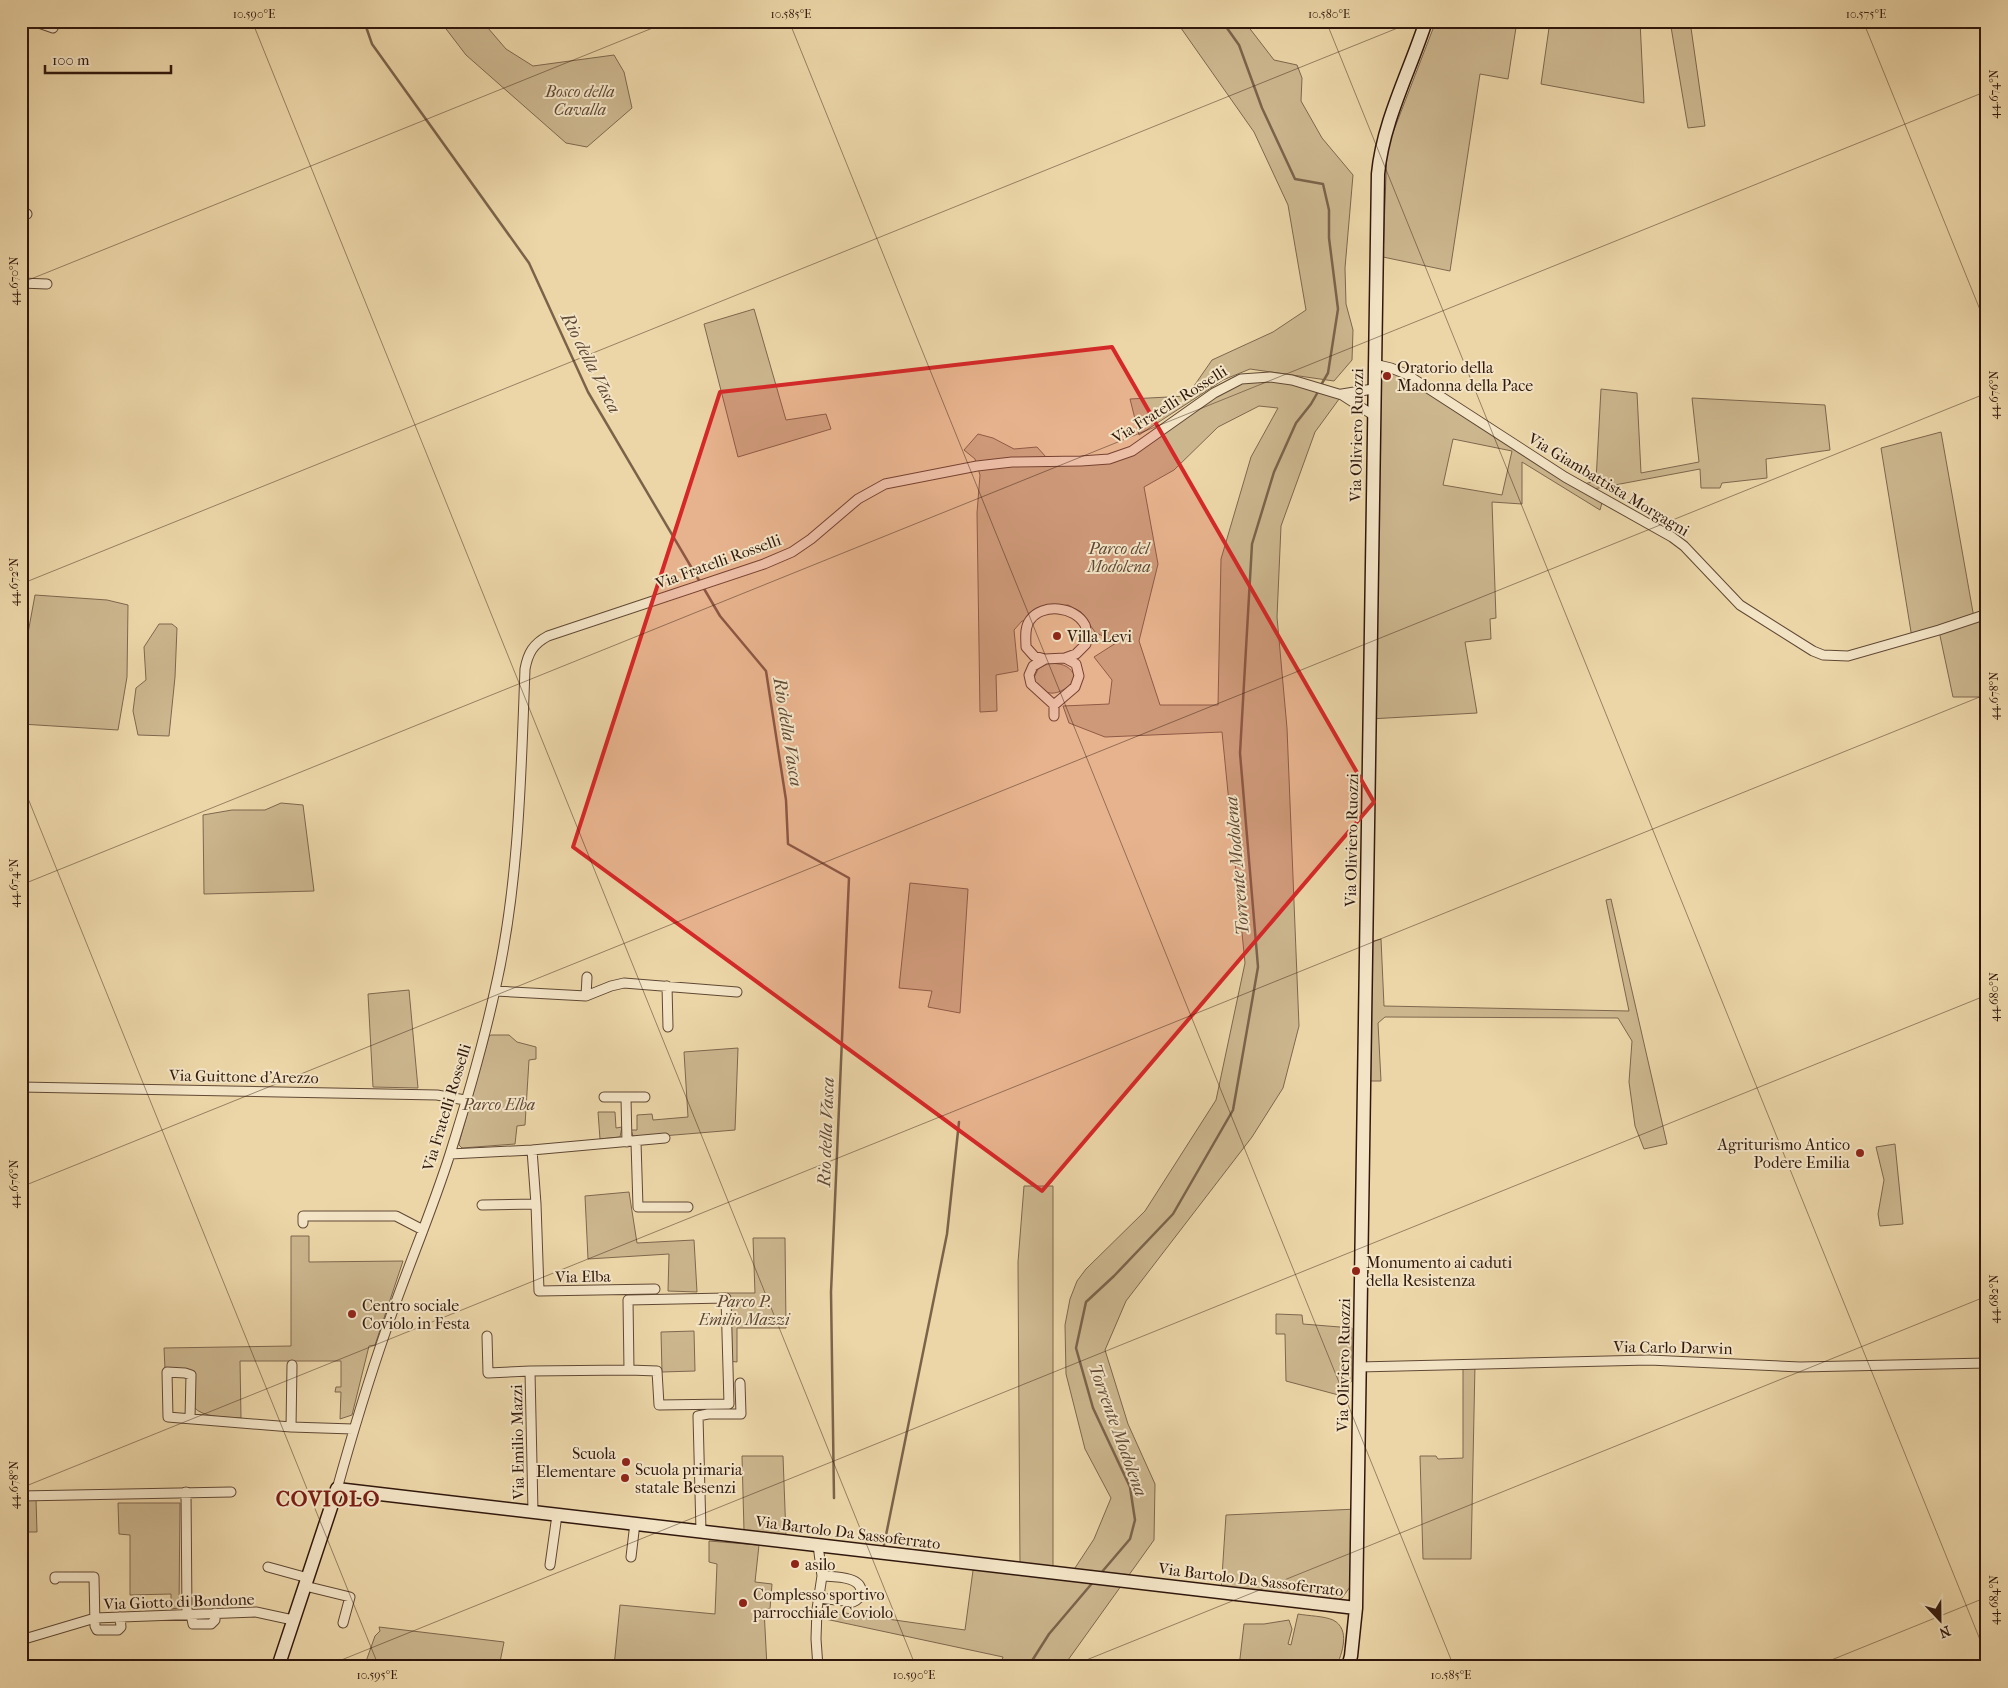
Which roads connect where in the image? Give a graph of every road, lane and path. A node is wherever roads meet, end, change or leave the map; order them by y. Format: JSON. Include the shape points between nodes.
{"nodes":[{"id":1,"x":33,"y":21,"type":"edge"},
{"id":2,"x":1426,"y":21,"type":"edge"},
{"id":3,"x":52,"y":28,"type":"dead end"},
{"id":4,"x":21,"y":282,"type":"edge"},
{"id":5,"x":47,"y":284,"type":"dead end"},
{"id":6,"x":1374,"y":364,"type":"junction"},
{"id":7,"x":1374,"y":389,"type":"junction"},
{"id":8,"x":1342,"y":394,"type":"junction"},
{"id":9,"x":1373,"y":415,"type":"junction"},
{"id":10,"x":1987,"y":614,"type":"edge"},
{"id":11,"x":1065,"y":658,"type":"junction"},
{"id":12,"x":1045,"y":659,"type":"junction"},
{"id":13,"x":1054,"y":705,"type":"junction"},
{"id":14,"x":1054,"y":716,"type":"dead end"},
{"id":15,"x":587,"y":977,"type":"dead end"},
{"id":16,"x":667,"y":986,"type":"junction"},
{"id":17,"x":495,"y":992,"type":"junction"},
{"id":18,"x":737,"y":992,"type":"dead end"},
{"id":19,"x":586,"y":996,"type":"junction"},
{"id":20,"x":668,"y":1028,"type":"dead end"},
{"id":21,"x":21,"y":1087,"type":"edge"},
{"id":22,"x":645,"y":1096,"type":"dead end"},
{"id":23,"x":604,"y":1097,"type":"dead end"},
{"id":24,"x":626,"y":1098,"type":"junction"},
{"id":25,"x":465,"y":1100,"type":"junction"},
{"id":26,"x":665,"y":1138,"type":"dead end"},
{"id":27,"x":632,"y":1142,"type":"junction"},
{"id":28,"x":532,"y":1150,"type":"junction"},
{"id":29,"x":450,"y":1154,"type":"junction"},
{"id":30,"x":536,"y":1204,"type":"junction"},
{"id":31,"x":482,"y":1205,"type":"dead end"},
{"id":32,"x":688,"y":1207,"type":"dead end"},
{"id":33,"x":303,"y":1223,"type":"dead end"},
{"id":34,"x":423,"y":1230,"type":"junction"},
{"id":35,"x":655,"y":1289,"type":"dead end"},
{"id":36,"x":486,"y":1336,"type":"dead end"},
{"id":37,"x":1987,"y":1363,"type":"edge"},
{"id":38,"x":292,"y":1365,"type":"dead end"},
{"id":39,"x":1359,"y":1367,"type":"junction"},
{"id":40,"x":629,"y":1370,"type":"junction"},
{"id":41,"x":530,"y":1372,"type":"junction"},
{"id":42,"x":740,"y":1383,"type":"dead end"},
{"id":43,"x":190,"y":1418,"type":"junction"},
{"id":44,"x":291,"y":1427,"type":"junction"},
{"id":45,"x":353,"y":1429,"type":"junction"},
{"id":46,"x":337,"y":1488,"type":"junction"},
{"id":47,"x":186,"y":1492,"type":"junction"},
{"id":48,"x":231,"y":1492,"type":"dead end"},
{"id":49,"x":21,"y":1496,"type":"edge"},
{"id":50,"x":533,"y":1512,"type":"junction"},
{"id":51,"x":557,"y":1515,"type":"junction"},
{"id":52,"x":635,"y":1524,"type":"junction"},
{"id":53,"x":701,"y":1531,"type":"junction"},
{"id":54,"x":818,"y":1545,"type":"junction"},
{"id":55,"x":631,"y":1557,"type":"dead end"},
{"id":56,"x":550,"y":1565,"type":"dead end"},
{"id":57,"x":268,"y":1566,"type":"dead end"},
{"id":58,"x":822,"y":1576,"type":"junction"},
{"id":59,"x":55,"y":1579,"type":"dead end"},
{"id":60,"x":306,"y":1582,"type":"junction"},
{"id":61,"x":819,"y":1598,"type":"junction"},
{"id":62,"x":1356,"y":1608,"type":"junction"},
{"id":63,"x":189,"y":1614,"type":"junction"},
{"id":64,"x":120,"y":1617,"type":"junction"},
{"id":65,"x":95,"y":1618,"type":"junction"},
{"id":66,"x":294,"y":1620,"type":"junction"},
{"id":67,"x":342,"y":1623,"type":"dead end"},
{"id":68,"x":21,"y":1640,"type":"edge"},
{"id":69,"x":278,"y":1667,"type":"edge"},
{"id":70,"x":818,"y":1667,"type":"edge"},
{"id":71,"x":1348,"y":1667,"type":"edge"}],
"edges":[{"from":1,"to":3,"type":"street"},
{"from":2,"to":6,"type":"street","name":"Via Oliviero Ruozzi","via":[[1380,155]]},
{"from":4,"to":5,"type":"street"},
{"from":6,"to":7,"type":"street","name":"Via Oliviero Ruozzi"},
{"from":6,"to":10,"type":"street","name":"Via Giambattista Morgagni","via":[[1406,374],[1565,477],[1665,532],[1684,546],[1740,605],[1813,651],[1823,655],[1848,656]]},
{"from":7,"to":8,"type":"street","name":"Via Fratelli Rosselli"},
{"from":7,"to":9,"type":"street","name":"Via Oliviero Ruozzi"},
{"from":8,"to":9,"type":"street","name":"Via Fratelli Rosselli"},
{"from":8,"to":17,"type":"street","name":"Via Fratelli Rosselli","via":[[1292,380],[1241,379],[1214,393],[1132,450],[1110,459],[1012,462],[885,484],[858,499],[792,552],[539,640],[528,656],[525,669],[512,876]]},
{"from":9,"to":39,"type":"street","name":"Via Oliviero Ruozzi"},
{"from":11,"to":12,"type":"street"},
{"from":11,"to":12,"type":"street","via":[[1076,654],[1086,644],[1086,626],[1076,614],[1060,609],[1041,611],[1030,620],[1025,632],[1026,648],[1034,656]]},
{"from":11,"to":13,"type":"street","via":[[1076,664],[1079,676],[1075,687]]},
{"from":12,"to":13,"type":"street","via":[[1034,666],[1029,675],[1031,684]]},
{"from":13,"to":14,"type":"street"},
{"from":15,"to":19,"type":"street"},
{"from":16,"to":18,"type":"street"},
{"from":16,"to":19,"type":"street","via":[[624,983]]},
{"from":16,"to":20,"type":"street"},
{"from":17,"to":19,"type":"street"},
{"from":17,"to":25,"type":"street","name":"Via Fratelli Rosselli"},
{"from":21,"to":25,"type":"street","name":"Via Guittone d'Arezzo","via":[[438,1095]]},
{"from":22,"to":24,"type":"street"},
{"from":23,"to":24,"type":"street"},
{"from":24,"to":27,"type":"street"},
{"from":25,"to":29,"type":"street","name":"Via Fratelli Rosselli"},
{"from":26,"to":27,"type":"street"},
{"from":27,"to":28,"type":"street"},
{"from":27,"to":32,"type":"street","via":[[638,1207]]},
{"from":28,"to":29,"type":"street"},
{"from":28,"to":30,"type":"street","name":"Via Elba"},
{"from":29,"to":34,"type":"street","name":"Via Fratelli Rosselli"},
{"from":30,"to":31,"type":"street"},
{"from":30,"to":35,"type":"street","name":"Via Elba","via":[[539,1292]]},
{"from":33,"to":34,"type":"street","via":[[303,1216],[396,1216]]},
{"from":34,"to":45,"type":"street","name":"Via Fratelli Rosselli"},
{"from":36,"to":41,"type":"street","name":"Via Emilio Mazzi","via":[[488,1373]]},
{"from":37,"to":39,"type":"street","name":"Via Carlo Darwin","via":[[1800,1367],[1649,1360]]},
{"from":38,"to":44,"type":"street"},
{"from":39,"to":62,"type":"street","name":"Via Oliviero Ruozzi"},
{"from":40,"to":40,"type":"street","name":"Via Emilio Mazzi","via":[[657,1371],[659,1405],[729,1404],[726,1298],[628,1300]]},
{"from":40,"to":41,"type":"street","name":"Via Emilio Mazzi"},
{"from":41,"to":50,"type":"street","name":"Via Emilio Mazzi"},
{"from":42,"to":53,"type":"street","via":[[741,1414],[698,1416]]},
{"from":43,"to":43,"type":"street","via":[[168,1417],[167,1372],[191,1375]]},
{"from":43,"to":44,"type":"street"},
{"from":44,"to":45,"type":"street"},
{"from":45,"to":46,"type":"street","name":"Via Fratelli Rosselli"},
{"from":46,"to":50,"type":"street","name":"Via Bartolo Da Sassoferrato"},
{"from":46,"to":60,"type":"street","name":"Via Fratelli Rosselli"},
{"from":47,"to":48,"type":"street"},
{"from":47,"to":49,"type":"street"},
{"from":47,"to":63,"type":"street"},
{"from":50,"to":51,"type":"street","name":"Via Bartolo Da Sassoferrato"},
{"from":51,"to":52,"type":"street","name":"Via Bartolo Da Sassoferrato"},
{"from":51,"to":56,"type":"street"},
{"from":52,"to":53,"type":"street","name":"Via Bartolo Da Sassoferrato"},
{"from":52,"to":55,"type":"street"},
{"from":53,"to":54,"type":"street","name":"Via Bartolo Da Sassoferrato"},
{"from":54,"to":58,"type":"street"},
{"from":54,"to":62,"type":"street","name":"Via Bartolo Da Sassoferrato"},
{"from":57,"to":60,"type":"street"},
{"from":58,"to":61,"type":"street"},
{"from":58,"to":61,"type":"street","via":[[852,1580],[861,1592],[854,1602]]},
{"from":59,"to":65,"type":"street","name":"Via Giotto di Bondone","via":[[94,1577]]},
{"from":60,"to":66,"type":"street","name":"Via Fratelli Rosselli"},
{"from":60,"to":67,"type":"street","via":[[350,1598]]},
{"from":61,"to":70,"type":"street"},
{"from":62,"to":71,"type":"street","name":"Via Oliviero Ruozzi"},
{"from":63,"to":64,"type":"street","name":"Via Giotto di Bondone"},
{"from":63,"to":66,"type":"street","name":"Via Giotto di Bondone","via":[[256,1612]]},
{"from":64,"to":65,"type":"street","name":"Via Giotto di Bondone"},
{"from":64,"to":65,"type":"street","via":[[121,1627],[116,1630],[97,1630]]},
{"from":65,"to":68,"type":"street","name":"Via Giotto di Bondone"},
{"from":66,"to":69,"type":"street","name":"Via Fratelli Rosselli"}]}
